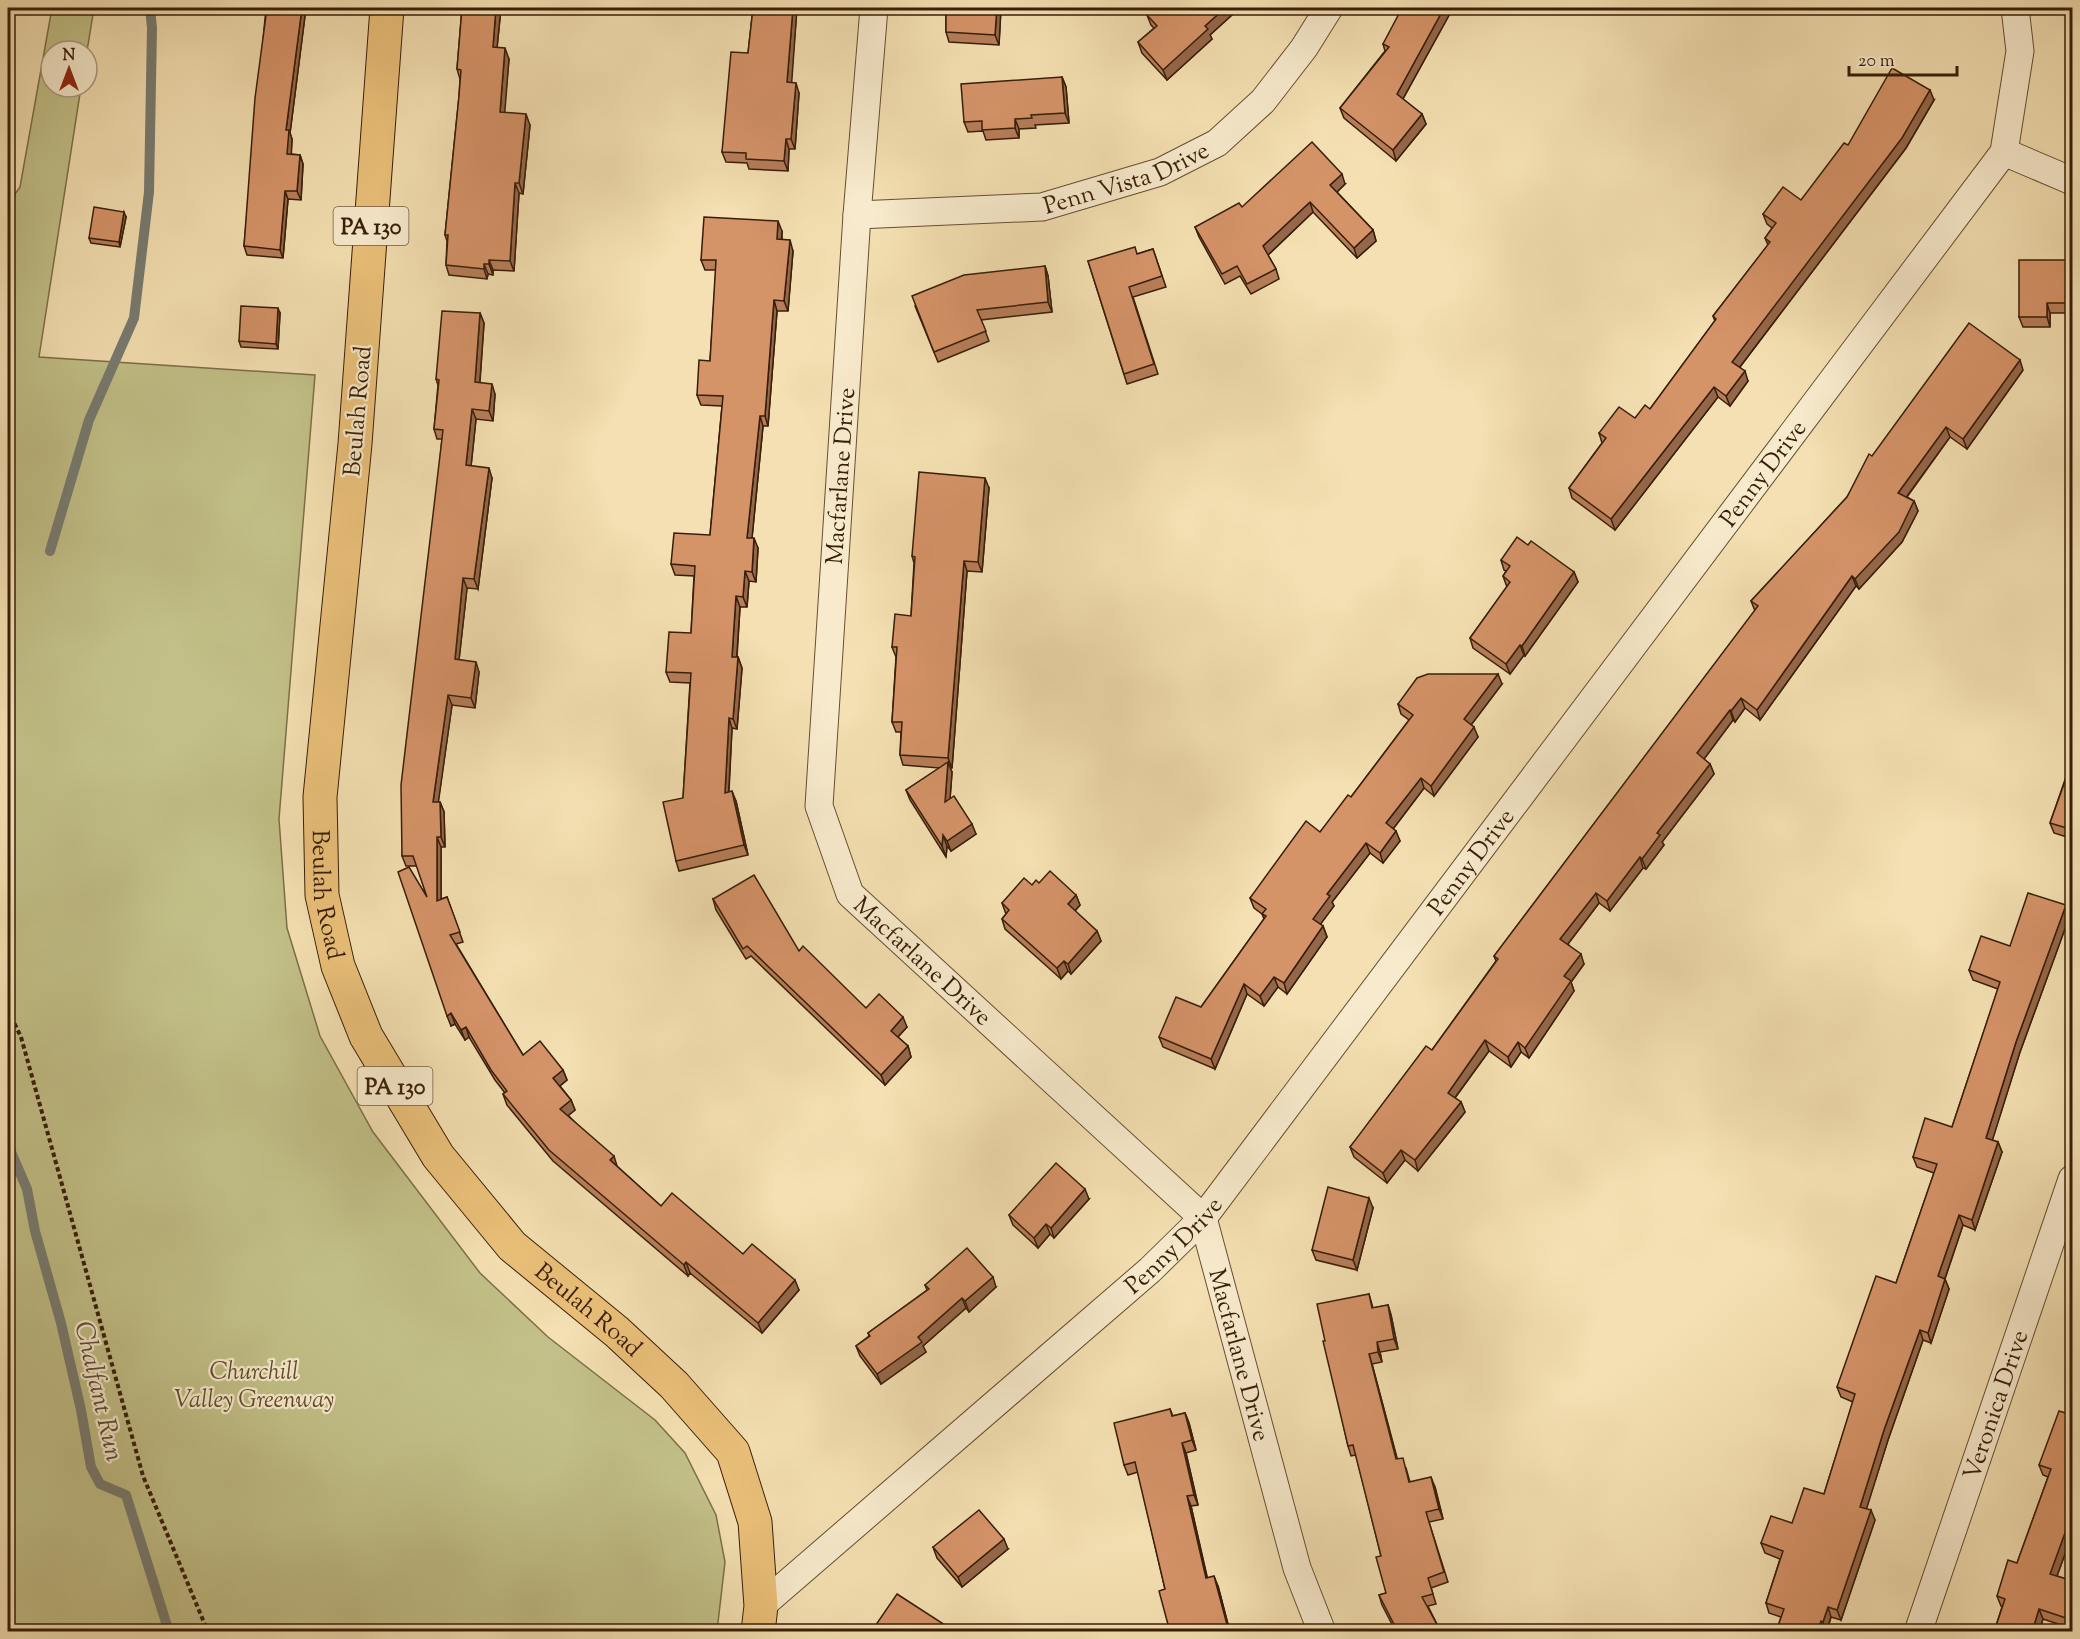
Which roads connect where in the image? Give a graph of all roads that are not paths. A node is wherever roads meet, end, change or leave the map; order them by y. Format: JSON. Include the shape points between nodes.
{"nodes":[{"id":1,"x":387,"y":8,"type":"edge"},
{"id":2,"x":874,"y":8,"type":"edge"},
{"id":3,"x":1329,"y":8,"type":"edge"},
{"id":4,"x":2014,"y":8,"type":"edge"},
{"id":5,"x":2004,"y":152,"type":"junction"},
{"id":6,"x":2073,"y":181,"type":"edge"},
{"id":7,"x":857,"y":214,"type":"junction"},
{"id":8,"x":2073,"y":1179,"type":"edge"},
{"id":9,"x":1203,"y":1218,"type":"junction"},
{"id":10,"x":759,"y":1619,"type":"edge"},
{"id":11,"x":1322,"y":1632,"type":"edge"},
{"id":12,"x":1918,"y":1632,"type":"edge"}],
"edges":[{"from":1,"to":10,"type":"main road","name":"Beulah Road","number":"PA 130","via":[[355,444],[320,797],[322,894],[333,945],[366,1036],[438,1156],[512,1246],[674,1385],[733,1452],[755,1522]]},
{"from":2,"to":7,"type":"street","name":"Macfarlane Drive"},
{"from":3,"to":7,"type":"street","name":"Penn Vista Drive","via":[[1304,48],[1263,100],[1217,142],[1160,172],[1042,207]]},
{"from":4,"to":5,"type":"street","name":"Penny Drive","via":[[2020,51]]},
{"from":5,"to":6,"type":"street"},
{"from":5,"to":9,"type":"street","name":"Penny Drive"},
{"from":7,"to":9,"type":"street","name":"Macfarlane Drive","via":[[819,806],[850,894]]},
{"from":8,"to":12,"type":"street","name":"Veronica Drive"},
{"from":9,"to":10,"type":"street","name":"Penny Drive","via":[[1150,1270]]},
{"from":9,"to":11,"type":"street","name":"Macfarlane Drive","via":[[1297,1568]]}]}
